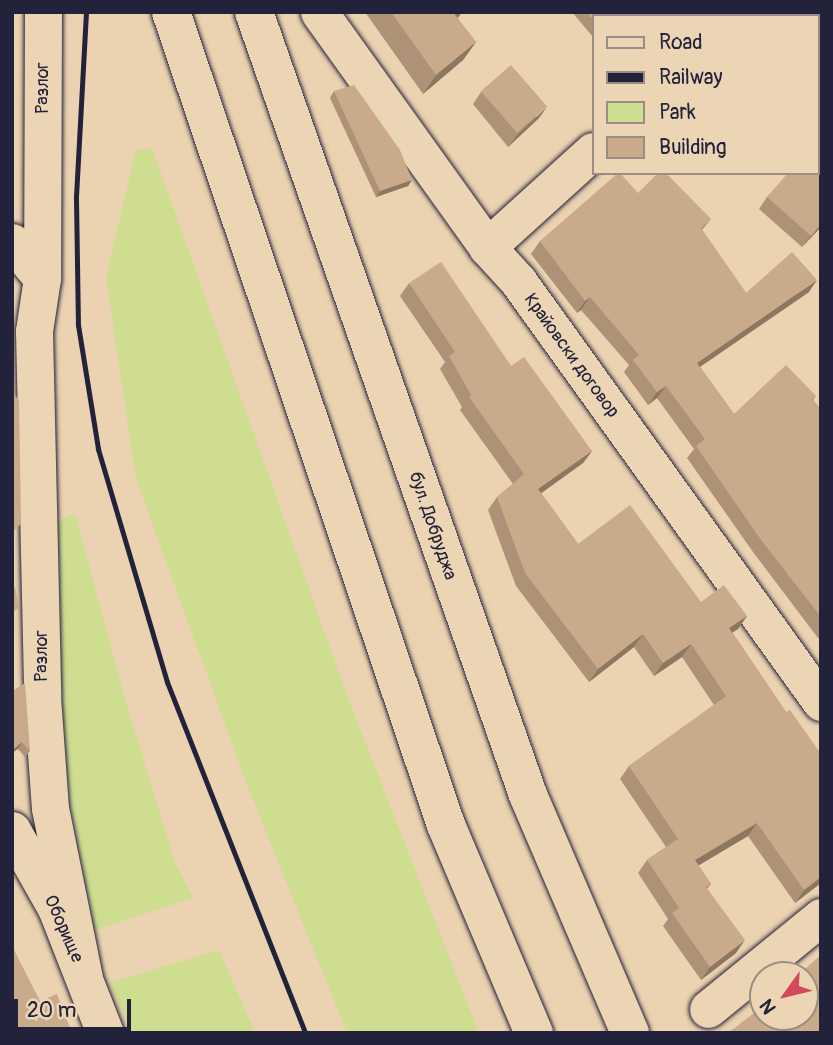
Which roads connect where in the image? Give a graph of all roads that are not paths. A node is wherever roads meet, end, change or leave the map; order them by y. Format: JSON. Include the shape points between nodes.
{"nodes":[{"id":1,"x":43,"y":12,"type":"edge"},
{"id":2,"x":171,"y":12,"type":"edge"},
{"id":3,"x":254,"y":12,"type":"edge"},
{"id":4,"x":319,"y":12,"type":"edge"},
{"id":5,"x":592,"y":152,"type":"edge"},
{"id":6,"x":12,"y":243,"type":"edge"},
{"id":7,"x":487,"y":247,"type":"junction"},
{"id":8,"x":42,"y":278,"type":"junction"},
{"id":9,"x":23,"y":340,"type":"edge"},
{"id":10,"x":821,"y":702,"type":"edge"},
{"id":11,"x":12,"y":830,"type":"edge"},
{"id":12,"x":821,"y":917,"type":"edge"},
{"id":13,"x":84,"y":978,"type":"junction"},
{"id":14,"x":708,"y":1009,"type":"dead end"},
{"id":15,"x":105,"y":1033,"type":"edge"},
{"id":16,"x":534,"y":1033,"type":"edge"},
{"id":17,"x":630,"y":1033,"type":"edge"}],
"edges":[{"from":1,"to":8,"type":"street","name":"Разлог"},
{"from":2,"to":16,"type":"main road","via":[[446,825]]},
{"from":3,"to":17,"type":"main road","name":"бул. Добруджа","via":[[528,795]]},
{"from":4,"to":7,"type":"street","name":"Крайовски договор"},
{"from":5,"to":7,"type":"street"},
{"from":6,"to":8,"type":"street"},
{"from":7,"to":10,"type":"street","name":"Крайовски договор","via":[[518,281]]},
{"from":8,"to":9,"type":"street","name":"Разлог"},
{"from":9,"to":13,"type":"street","name":"Разлог","via":[[50,808]]},
{"from":11,"to":13,"type":"street","name":"Оборище","via":[[56,908]]},
{"from":12,"to":14,"type":"street"},
{"from":13,"to":15,"type":"street","name":"Оборище"}]}
